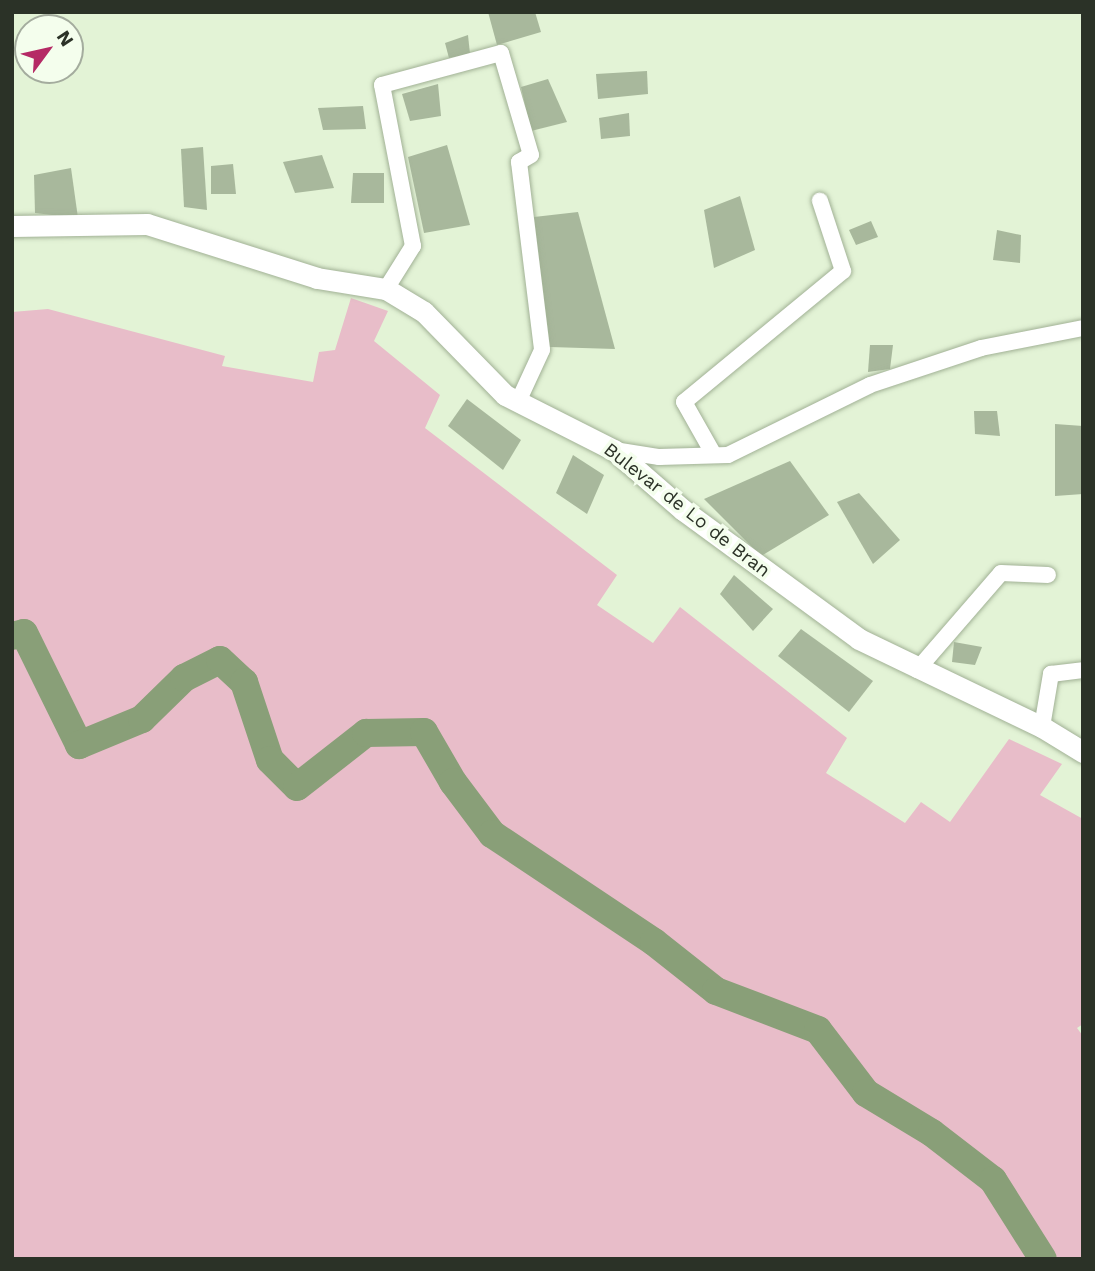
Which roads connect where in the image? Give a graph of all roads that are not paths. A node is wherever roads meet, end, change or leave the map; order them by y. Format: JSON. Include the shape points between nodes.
{"nodes":[{"id":1,"x":820,"y":201,"type":"dead end"},
{"id":2,"x":12,"y":226,"type":"edge"},
{"id":3,"x":386,"y":289,"type":"junction"},
{"id":4,"x":1083,"y":328,"type":"edge"},
{"id":5,"x":518,"y":402,"type":"junction"},
{"id":6,"x":614,"y":450,"type":"junction"},
{"id":7,"x":714,"y":455,"type":"junction"},
{"id":8,"x":1048,"y":575,"type":"dead end"},
{"id":9,"x":917,"y":670,"type":"junction"},
{"id":10,"x":1083,"y":670,"type":"edge"},
{"id":11,"x":1042,"y":727,"type":"junction"},
{"id":12,"x":1083,"y":752,"type":"edge"}],
"edges":[{"from":1,"to":7,"type":"street","via":[[843,271],[684,402]]},
{"from":2,"to":3,"type":"street","name":"Bulevar de Lo de Bran","via":[[147,224],[306,274]]},
{"from":3,"to":5,"type":"street","name":"Bulevar de Lo de Bran","via":[[424,312],[505,396]]},
{"from":3,"to":5,"type":"street","via":[[413,246],[382,85],[501,54],[531,155],[519,162],[542,349]]},
{"from":4,"to":7,"type":"street","via":[[981,348],[870,385],[728,455]]},
{"from":5,"to":6,"type":"street","name":"Bulevar de Lo de Bran"},
{"from":6,"to":7,"type":"street","via":[[659,457]]},
{"from":6,"to":9,"type":"street","name":"Bulevar de Lo de Bran","via":[[759,567],[859,639]]},
{"from":8,"to":9,"type":"street","via":[[1002,573]]},
{"from":9,"to":11,"type":"street","name":"Bulevar de Lo de Bran"},
{"from":10,"to":11,"type":"street","via":[[1051,674]]},
{"from":11,"to":12,"type":"street","name":"Bulevar de Lo de Bran"}]}
